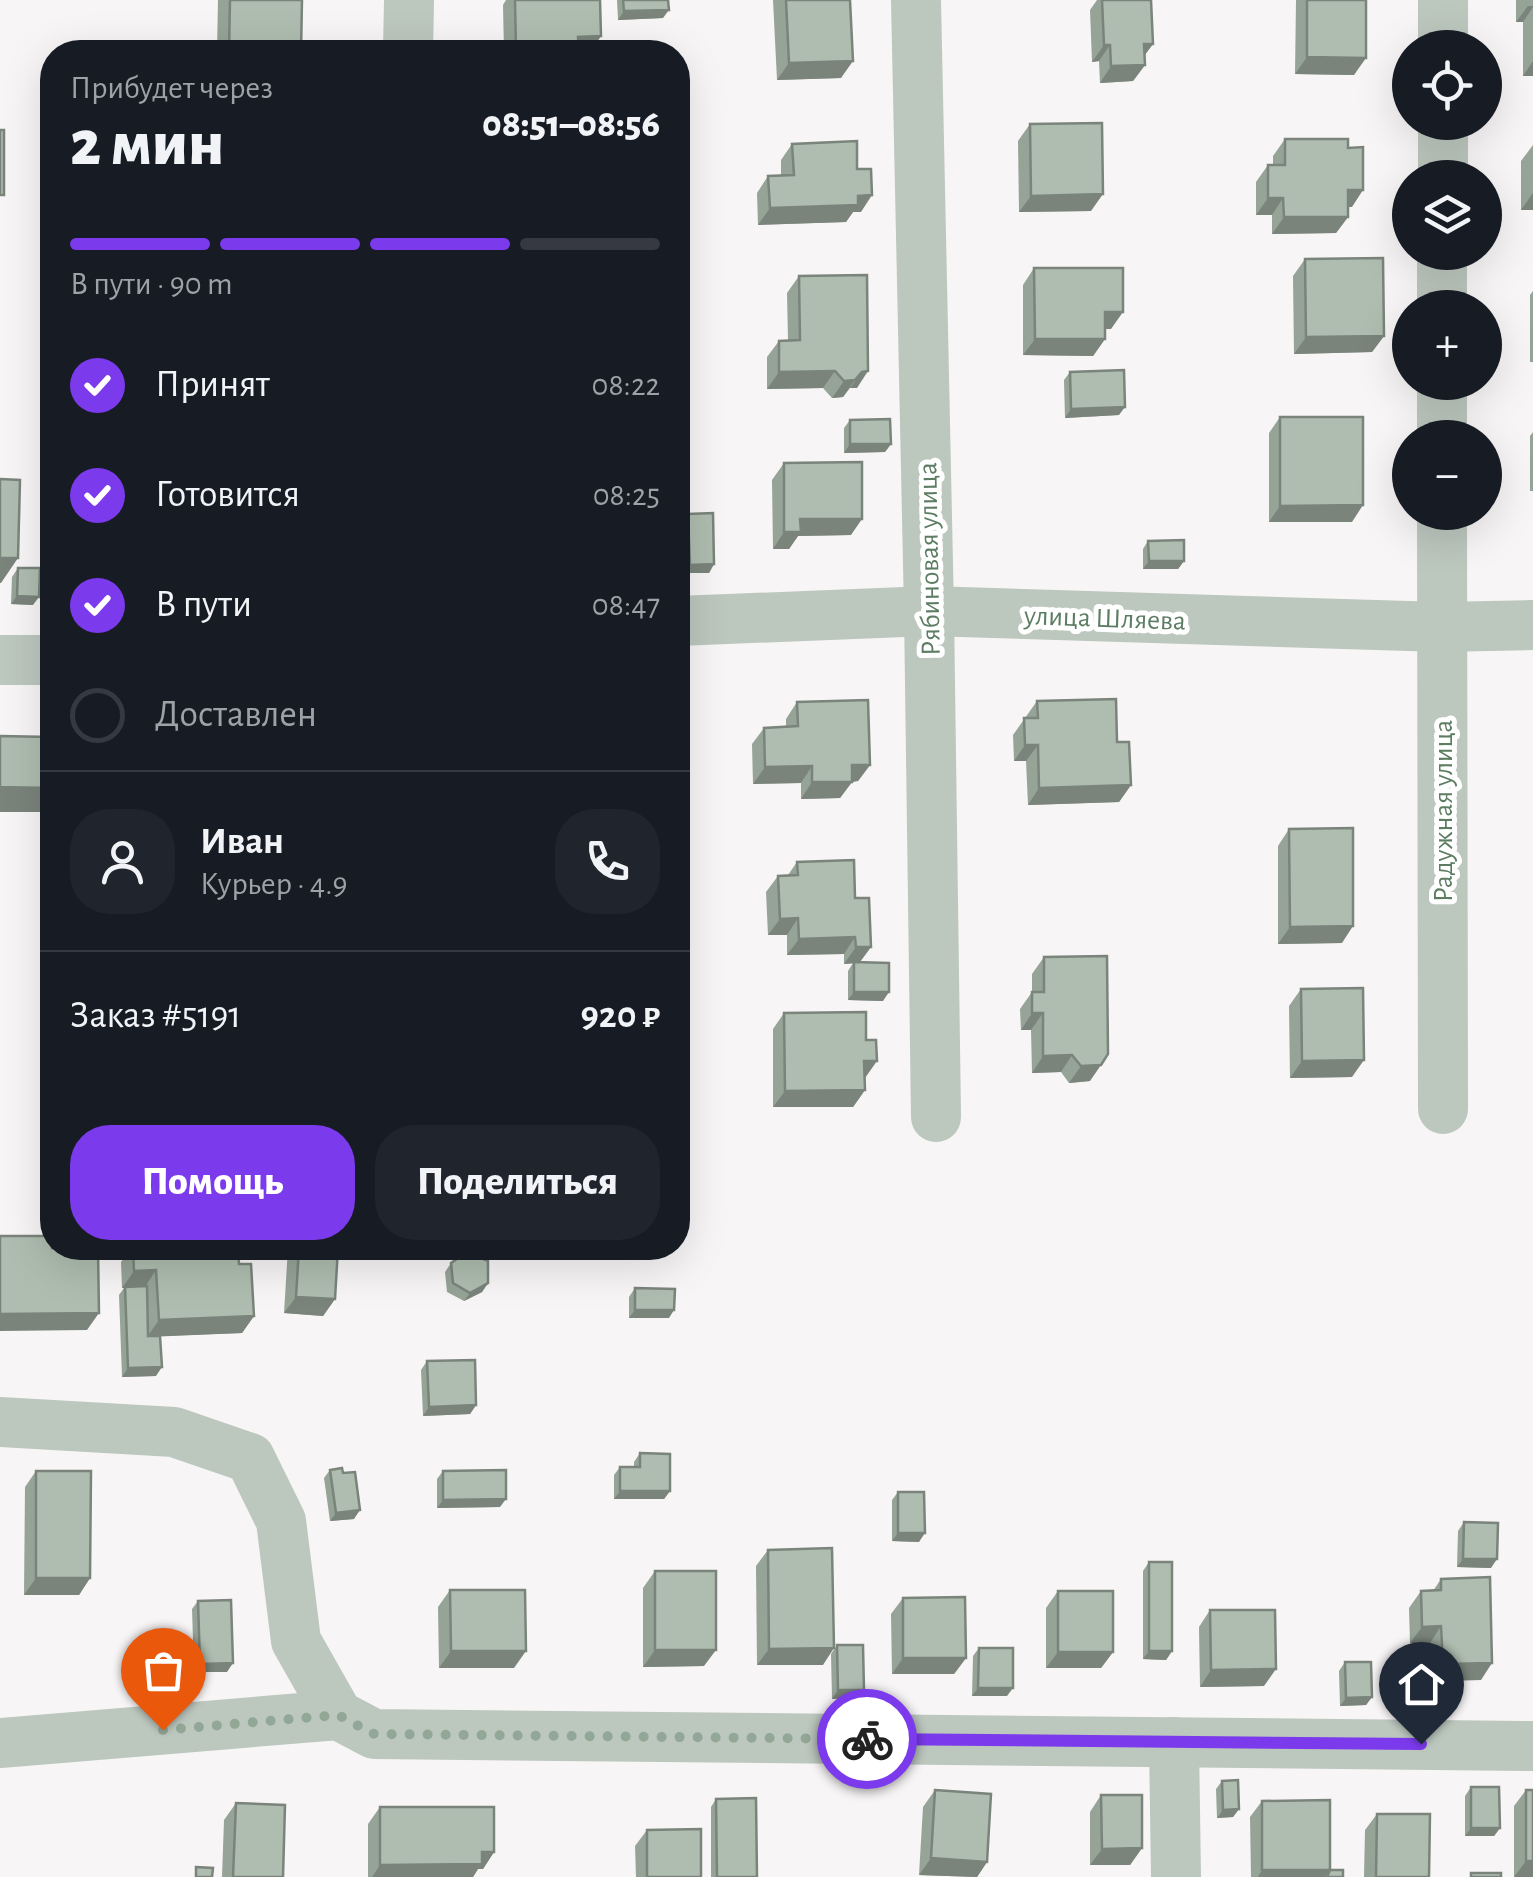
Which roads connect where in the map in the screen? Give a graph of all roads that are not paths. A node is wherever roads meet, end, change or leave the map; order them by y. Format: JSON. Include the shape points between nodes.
{"nodes":[{"id":1,"x":409,"y":0,"type":"edge"},
{"id":2,"x":916,"y":0,"type":"edge"},
{"id":3,"x":1443,"y":0,"type":"edge"},
{"id":4,"x":1443,"y":30,"type":"edge"},
{"id":5,"x":408,"y":40,"type":"edge"},
{"id":6,"x":1442,"y":530,"type":"edge"},
{"id":7,"x":929,"y":611,"type":"junction"},
{"id":8,"x":690,"y":621,"type":"edge"},
{"id":9,"x":1533,"y":626,"type":"edge"},
{"id":10,"x":1441,"y":627,"type":"junction"},
{"id":11,"x":0,"y":660,"type":"edge"},
{"id":12,"x":40,"y":660,"type":"edge"},
{"id":13,"x":1444,"y":1109,"type":"dead end"},
{"id":14,"x":936,"y":1117,"type":"dead end"},
{"id":15,"x":0,"y":1422,"type":"edge"},
{"id":16,"x":338,"y":1715,"type":"junction"},
{"id":17,"x":1174,"y":1742,"type":"junction"},
{"id":18,"x":0,"y":1743,"type":"edge"},
{"id":19,"x":1533,"y":1746,"type":"edge"},
{"id":20,"x":1176,"y":1877,"type":"edge"}],
"edges":[{"from":1,"to":5,"type":"street"},
{"from":2,"to":7,"type":"street","name":"Рябиновая улица"},
{"from":3,"to":4,"type":"street"},
{"from":6,"to":10,"type":"street","name":"Радужная улица"},
{"from":7,"to":8,"type":"street","name":"улица Шляева"},
{"from":7,"to":10,"type":"street","name":"улица Шляева"},
{"from":7,"to":14,"type":"street","name":"Рябиновая улица"},
{"from":9,"to":10,"type":"street","name":"улица Шляева"},
{"from":10,"to":13,"type":"street","name":"Радужная улица"},
{"from":11,"to":12,"type":"street"},
{"from":15,"to":16,"type":"street","via":[[174,1432],[250,1458],[281,1522],[296,1641]]},
{"from":16,"to":17,"type":"street","via":[[374,1734]]},
{"from":16,"to":18,"type":"street"},
{"from":17,"to":19,"type":"street"},
{"from":17,"to":20,"type":"street"}]}
